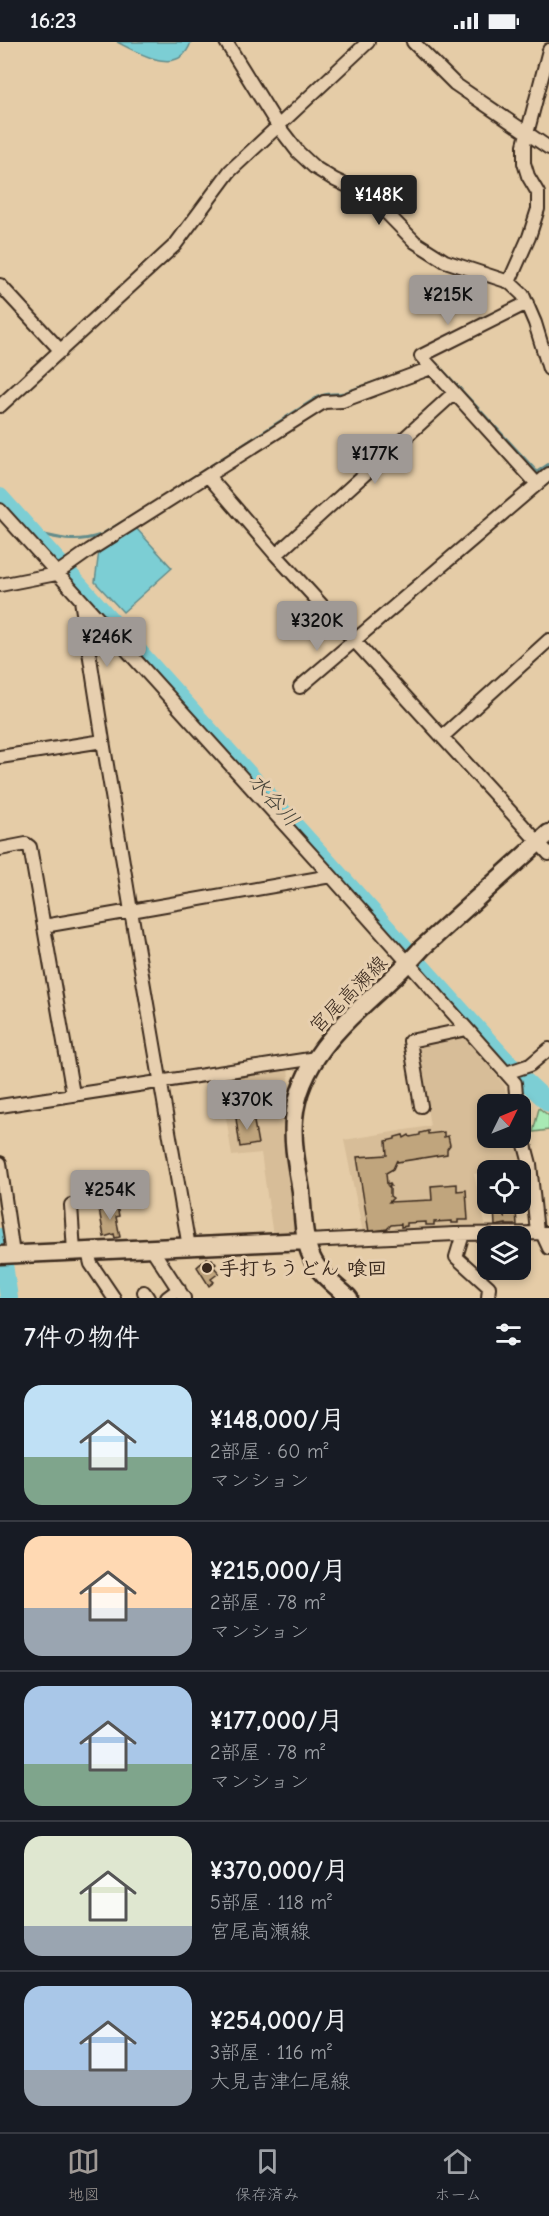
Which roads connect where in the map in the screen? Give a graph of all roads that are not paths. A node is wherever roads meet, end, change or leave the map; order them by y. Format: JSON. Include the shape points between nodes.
{"nodes":[{"id":1,"x":226,"y":42,"type":"edge"},
{"id":2,"x":368,"y":42,"type":"edge"},
{"id":3,"x":413,"y":42,"type":"edge"},
{"id":4,"x":549,"y":50,"type":"edge"},
{"id":5,"x":278,"y":126,"type":"junction"},
{"id":6,"x":527,"y":132,"type":"junction"},
{"id":7,"x":549,"y":148,"type":"edge"},
{"id":8,"x":509,"y":282,"type":"junction"},
{"id":9,"x":0,"y":285,"type":"edge"},
{"id":10,"x":527,"y":303,"type":"junction"},
{"id":11,"x":61,"y":351,"type":"junction"},
{"id":12,"x":431,"y":368,"type":"junction"},
{"id":13,"x":549,"y":369,"type":"edge"},
{"id":14,"x":454,"y":393,"type":"junction"},
{"id":15,"x":0,"y":406,"type":"edge"},
{"id":16,"x":549,"y":474,"type":"edge"},
{"id":17,"x":208,"y":476,"type":"junction"},
{"id":18,"x":537,"y":484,"type":"junction"},
{"id":19,"x":0,"y":510,"type":"edge"},
{"id":20,"x":276,"y":555,"type":"junction"},
{"id":21,"x":62,"y":570,"type":"junction"},
{"id":22,"x":0,"y":585,"type":"edge"},
{"id":23,"x":81,"y":600,"type":"junction"},
{"id":24,"x":549,"y":640,"type":"edge"},
{"id":25,"x":353,"y":641,"type":"junction"},
{"id":26,"x":300,"y":687,"type":"dead end"},
{"id":27,"x":442,"y":737,"type":"junction"},
{"id":28,"x":103,"y":741,"type":"junction"},
{"id":29,"x":0,"y":757,"type":"edge"},
{"id":30,"x":546,"y":843,"type":"edge"},
{"id":31,"x":0,"y":849,"type":"edge"},
{"id":32,"x":331,"y":876,"type":"junction"},
{"id":33,"x":131,"y":911,"type":"junction"},
{"id":34,"x":44,"y":926,"type":"junction"},
{"id":35,"x":408,"y":964,"type":"junction"},
{"id":36,"x":467,"y":1029,"type":"junction"},
{"id":37,"x":549,"y":1049,"type":"edge"},
{"id":38,"x":316,"y":1058,"type":"junction"},
{"id":39,"x":506,"y":1073,"type":"junction"},
{"id":40,"x":161,"y":1081,"type":"junction"},
{"id":41,"x":73,"y":1094,"type":"junction"},
{"id":42,"x":516,"y":1094,"type":"edge"},
{"id":43,"x":0,"y":1106,"type":"edge"},
{"id":44,"x":421,"y":1106,"type":"dead end"},
{"id":45,"x":526,"y":1148,"type":"edge"},
{"id":46,"x":0,"y":1163,"type":"edge"},
{"id":47,"x":71,"y":1205,"type":"dead end"},
{"id":48,"x":543,"y":1233,"type":"edge"},
{"id":49,"x":463,"y":1234,"type":"junction"},
{"id":50,"x":307,"y":1241,"type":"junction"},
{"id":51,"x":189,"y":1247,"type":"junction"},
{"id":52,"x":549,"y":1248,"type":"edge"},
{"id":53,"x":152,"y":1249,"type":"junction"},
{"id":54,"x":81,"y":1252,"type":"junction"},
{"id":55,"x":7,"y":1254,"type":"edge"},
{"id":56,"x":181,"y":1294,"type":"edge"},
{"id":57,"x":114,"y":1298,"type":"edge"},
{"id":58,"x":167,"y":1298,"type":"edge"},
{"id":59,"x":350,"y":1298,"type":"edge"},
{"id":60,"x":488,"y":1298,"type":"edge"}],
"edges":[{"from":1,"to":5,"type":"street"},
{"from":2,"to":5,"type":"street"},
{"from":3,"to":6,"type":"street","via":[[455,84]]},
{"from":4,"to":6,"type":"street"},
{"from":5,"to":8,"type":"street","via":[[314,167],[371,197],[415,242],[445,261]]},
{"from":5,"to":11,"type":"street","via":[[230,171],[175,245]]},
{"from":6,"to":7,"type":"street"},
{"from":6,"to":8,"type":"street","via":[[524,162],[538,193],[538,209]]},
{"from":8,"to":10,"type":"street"},
{"from":9,"to":11,"type":"street"},
{"from":10,"to":12,"type":"street","via":[[421,356]]},
{"from":10,"to":13,"type":"street"},
{"from":11,"to":15,"type":"street"},
{"from":12,"to":14,"type":"street"},
{"from":12,"to":17,"type":"street","via":[[342,401],[324,402]]},
{"from":14,"to":18,"type":"street"},
{"from":14,"to":20,"type":"street"},
{"from":16,"to":18,"type":"street"},
{"from":17,"to":20,"type":"street"},
{"from":17,"to":21,"type":"street"},
{"from":18,"to":25,"type":"street"},
{"from":19,"to":21,"type":"street"},
{"from":20,"to":25,"type":"street"},
{"from":21,"to":22,"type":"street"},
{"from":21,"to":23,"type":"street"},
{"from":23,"to":28,"type":"street"},
{"from":23,"to":32,"type":"street"},
{"from":24,"to":27,"type":"street"},
{"from":25,"to":26,"type":"street"},
{"from":25,"to":27,"type":"street"},
{"from":27,"to":30,"type":"street"},
{"from":28,"to":29,"type":"street"},
{"from":28,"to":33,"type":"street"},
{"from":30,"to":35,"type":"main road","name":"宮尾高瀬線"},
{"from":31,"to":34,"type":"street","via":[[26,844],[30,847]]},
{"from":32,"to":33,"type":"street"},
{"from":32,"to":35,"type":"street"},
{"from":33,"to":34,"type":"street"},
{"from":33,"to":40,"type":"street"},
{"from":34,"to":41,"type":"street"},
{"from":35,"to":36,"type":"street"},
{"from":35,"to":38,"type":"main road","name":"宮尾高瀬線","via":[[342,1025]]},
{"from":36,"to":39,"type":"street"},
{"from":36,"to":44,"type":"street","via":[[410,1041]]},
{"from":37,"to":39,"type":"street","via":[[530,1065]]},
{"from":38,"to":40,"type":"street"},
{"from":38,"to":50,"type":"main road","name":"宮尾高瀬線","via":[[298,1097],[294,1119],[294,1150]]},
{"from":39,"to":42,"type":"street","via":[[515,1083]]},
{"from":40,"to":41,"type":"street"},
{"from":40,"to":51,"type":"street"},
{"from":41,"to":43,"type":"street"},
{"from":45,"to":48,"type":"street"},
{"from":46,"to":55,"type":"street"},
{"from":47,"to":54,"type":"street"},
{"from":48,"to":49,"type":"street"},
{"from":48,"to":52,"type":"street"},
{"from":49,"to":50,"type":"street"},
{"from":49,"to":60,"type":"street","via":[[456,1257],[489,1287]]},
{"from":50,"to":51,"type":"main road"},
{"from":50,"to":59,"type":"main road","name":"宮尾高瀬線","via":[[313,1261]]},
{"from":51,"to":53,"type":"main road"},
{"from":53,"to":54,"type":"main road"},
{"from":53,"to":56,"type":"street"},
{"from":54,"to":55,"type":"main road"},
{"from":54,"to":57,"type":"street"},
{"from":56,"to":58,"type":"street"}]}
